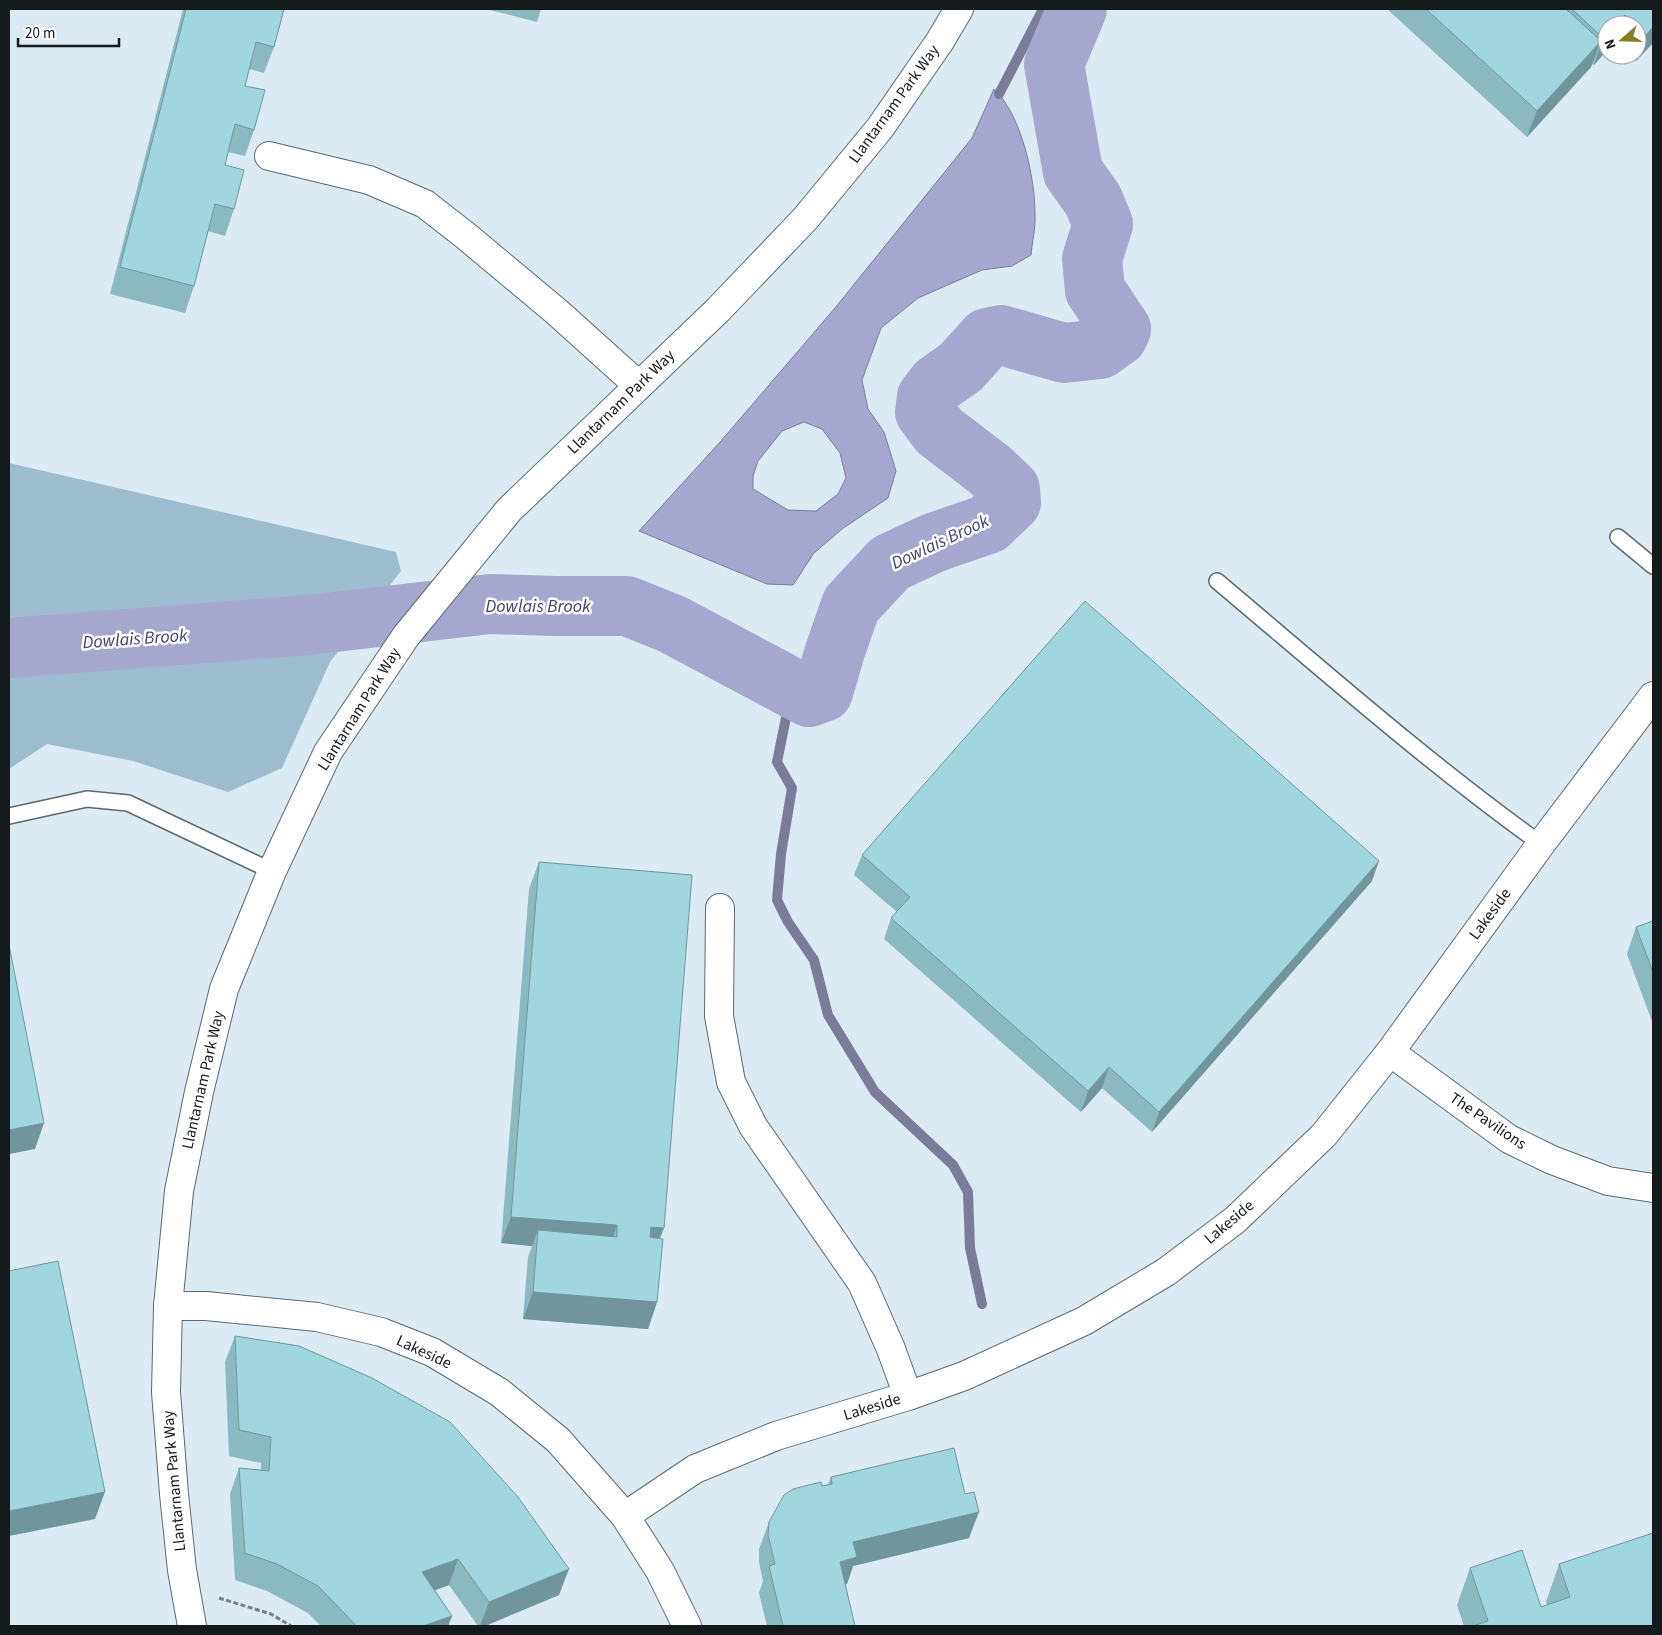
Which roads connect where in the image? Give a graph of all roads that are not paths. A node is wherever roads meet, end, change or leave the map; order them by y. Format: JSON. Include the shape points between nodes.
{"nodes":[{"id":1,"x":959,"y":9,"type":"edge"},
{"id":2,"x":269,"y":156,"type":"dead end"},
{"id":3,"x":638,"y":385,"type":"junction"},
{"id":4,"x":1618,"y":538,"type":"dead end"},
{"id":5,"x":1653,"y":566,"type":"edge"},
{"id":6,"x":1217,"y":581,"type":"dead end"},
{"id":7,"x":1653,"y":696,"type":"edge"},
{"id":8,"x":9,"y":816,"type":"edge"},
{"id":9,"x":1541,"y":844,"type":"junction"},
{"id":10,"x":272,"y":871,"type":"junction"},
{"id":11,"x":720,"y":908,"type":"dead end"},
{"id":12,"x":1390,"y":1052,"type":"junction"},
{"id":13,"x":1653,"y":1188,"type":"edge"},
{"id":14,"x":168,"y":1306,"type":"junction"},
{"id":15,"x":908,"y":1396,"type":"junction"},
{"id":16,"x":625,"y":1516,"type":"junction"},
{"id":17,"x":192,"y":1626,"type":"edge"},
{"id":18,"x":686,"y":1626,"type":"edge"}],
"edges":[{"from":1,"to":3,"type":"street","name":"Llantarnam Park Way","via":[[880,128],[805,219],[718,310]]},
{"from":2,"to":3,"type":"street","via":[[370,180],[425,204],[549,306]]},
{"from":3,"to":10,"type":"street","name":"Llantarnam Park Way","via":[[509,510],[406,636],[328,752]]},
{"from":4,"to":5,"type":"lane"},
{"from":6,"to":9,"type":"lane","via":[[1412,745]]},
{"from":7,"to":9,"type":"street","name":"Lakeside"},
{"from":8,"to":10,"type":"lane","via":[[87,799],[128,803]]},
{"from":9,"to":12,"type":"street","name":"Lakeside"},
{"from":10,"to":14,"type":"street","name":"Llantarnam Park Way","via":[[224,988],[199,1092],[179,1191]]},
{"from":11,"to":15,"type":"street","via":[[719,1016],[731,1082],[753,1126],[862,1283]]},
{"from":12,"to":13,"type":"street","name":"The Pavilions","via":[[1509,1139],[1552,1160],[1608,1181]]},
{"from":12,"to":15,"type":"street","name":"Lakeside","via":[[1324,1135],[1235,1220],[1166,1272],[1084,1321],[964,1376]]},
{"from":14,"to":16,"type":"street","name":"Lakeside","via":[[206,1306],[318,1317],[381,1332],[432,1352],[498,1392],[558,1440]]},
{"from":14,"to":17,"type":"street","name":"Llantarnam Park Way","via":[[166,1392],[174,1494]]},
{"from":15,"to":16,"type":"street","name":"Lakeside","via":[[776,1436],[695,1469]]},
{"from":16,"to":18,"type":"street","name":"Lakeside","via":[[660,1571]]}]}
